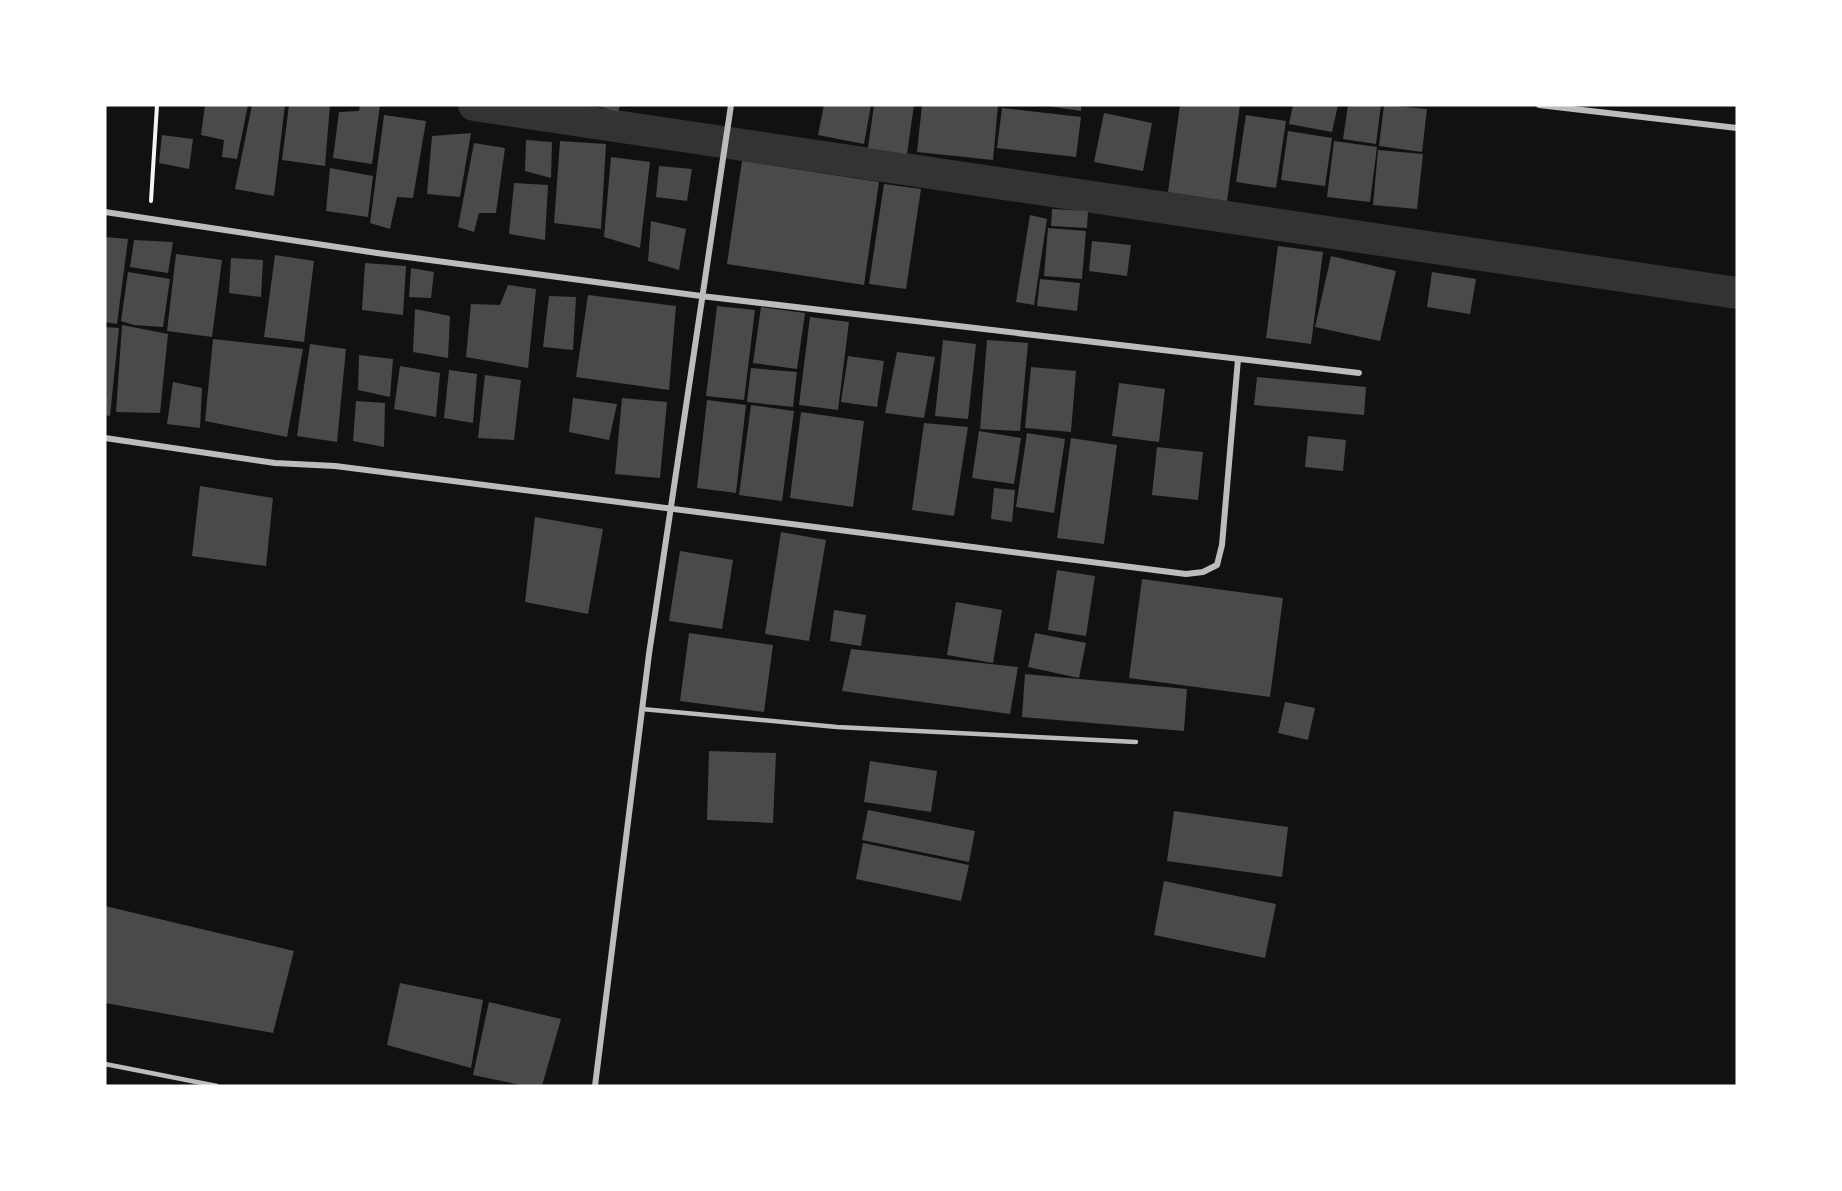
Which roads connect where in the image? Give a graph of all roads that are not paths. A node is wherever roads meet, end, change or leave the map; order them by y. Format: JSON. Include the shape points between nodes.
{"nodes":[{"id":1,"x":731,"y":105,"type":"edge"},
{"id":2,"x":1539,"y":105,"type":"edge"},
{"id":3,"x":1737,"y":128,"type":"edge"},
{"id":4,"x":105,"y":212,"type":"edge"},
{"id":5,"x":701,"y":296,"type":"junction"},
{"id":6,"x":1238,"y":359,"type":"junction"},
{"id":7,"x":1359,"y":373,"type":"dead end"},
{"id":8,"x":105,"y":438,"type":"edge"},
{"id":9,"x":670,"y":510,"type":"junction"},
{"id":10,"x":642,"y":709,"type":"junction"},
{"id":11,"x":1136,"y":742,"type":"dead end"},
{"id":12,"x":105,"y":1064,"type":"edge"},
{"id":13,"x":217,"y":1086,"type":"edge"},
{"id":14,"x":595,"y":1086,"type":"edge"}],
"edges":[{"from":1,"to":5,"type":"street"},
{"from":2,"to":3,"type":"street"},
{"from":4,"to":5,"type":"street"},
{"from":5,"to":6,"type":"street"},
{"from":5,"to":9,"type":"street"},
{"from":6,"to":7,"type":"street"},
{"from":6,"to":9,"type":"street","via":[[1222,545],[1217,565],[1203,572],[1186,574]]},
{"from":8,"to":9,"type":"street","via":[[274,463],[335,466]]},
{"from":9,"to":10,"type":"street"},
{"from":10,"to":11,"type":"lane","via":[[837,727]]},
{"from":10,"to":14,"type":"street"},
{"from":12,"to":13,"type":"lane"}]}
